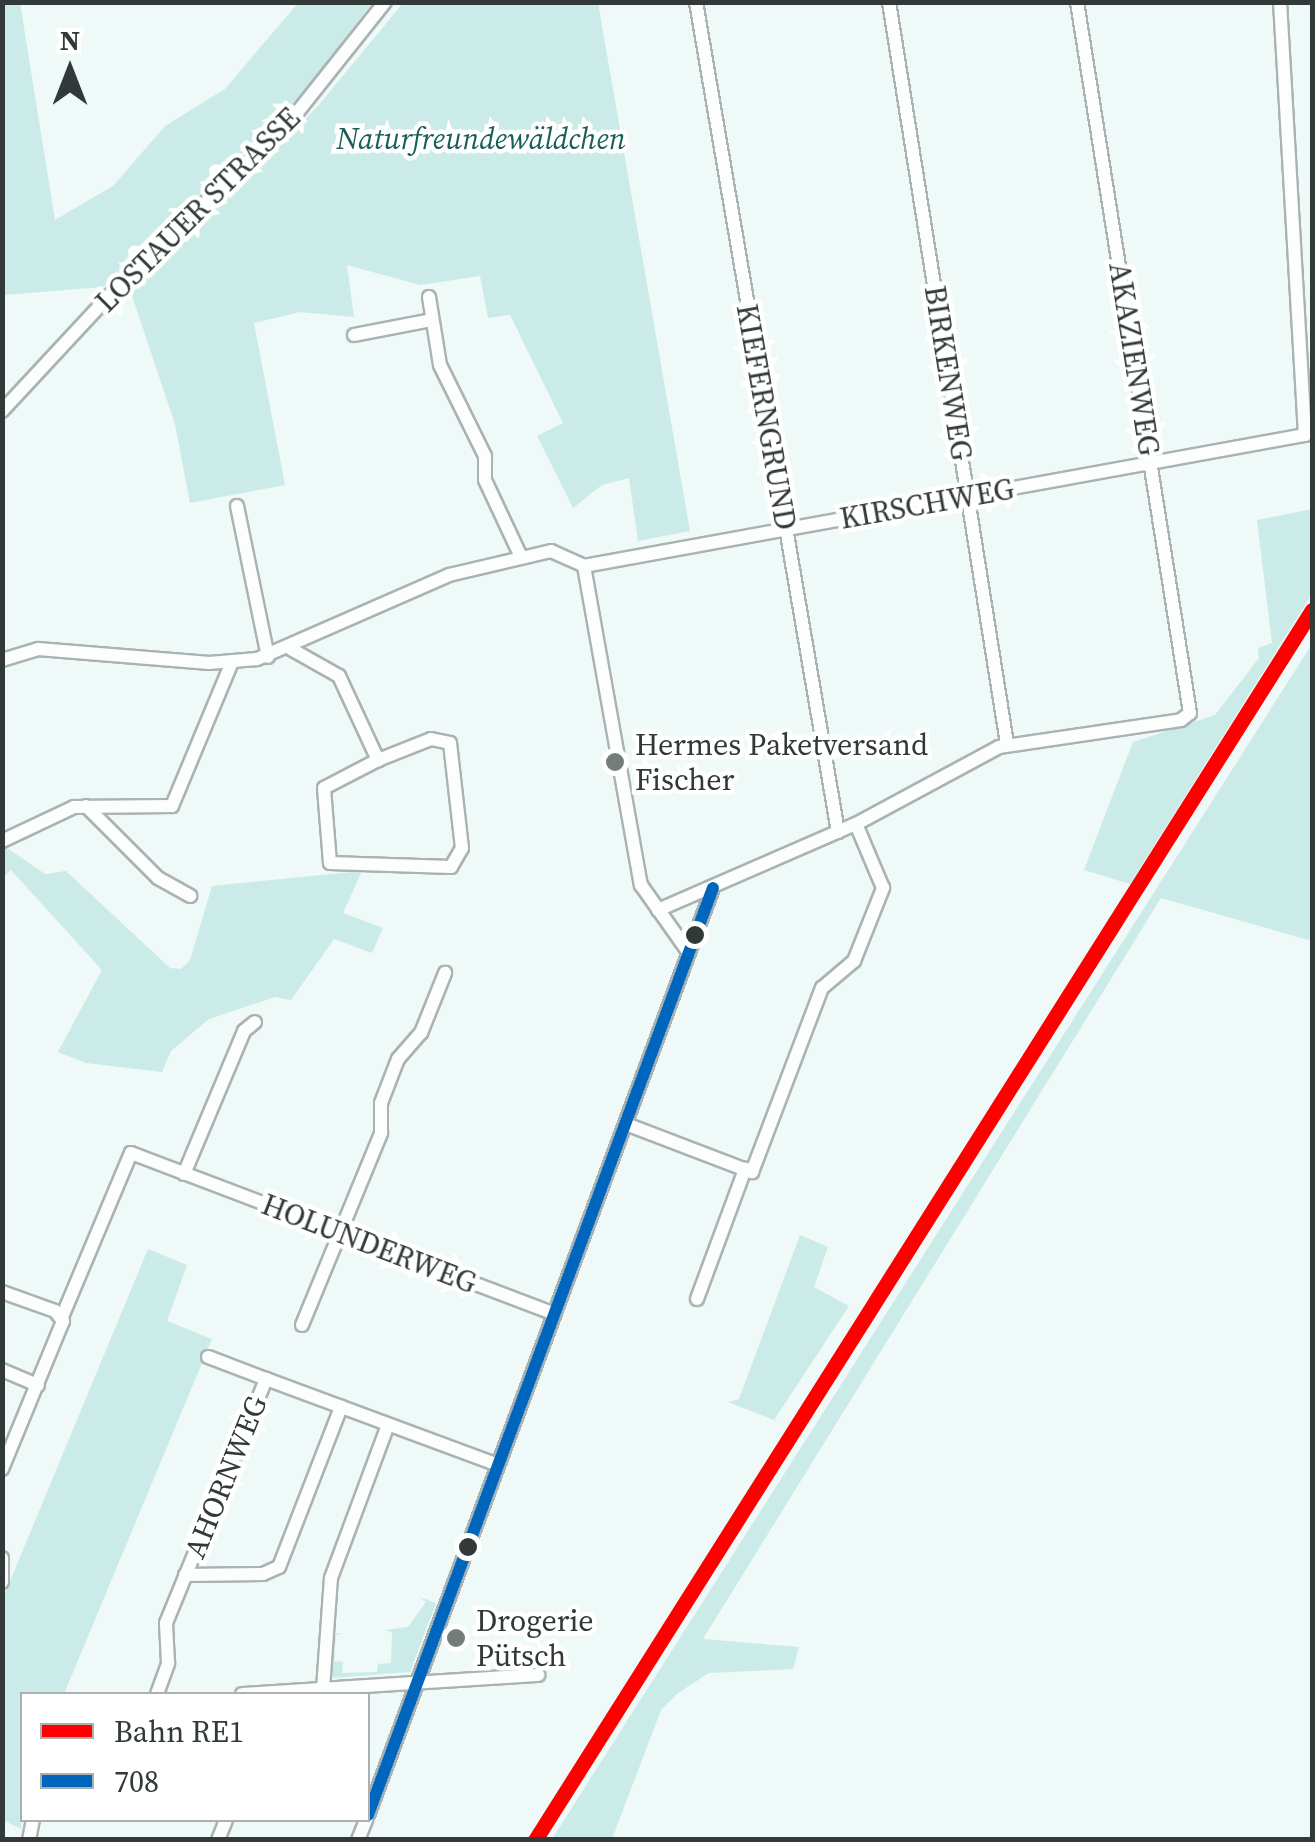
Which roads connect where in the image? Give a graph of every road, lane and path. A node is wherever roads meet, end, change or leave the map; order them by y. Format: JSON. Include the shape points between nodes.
{"nodes":[{"id":1,"x":386,"y":2,"type":"edge"},
{"id":2,"x":696,"y":2,"type":"edge"},
{"id":3,"x":888,"y":2,"type":"edge"},
{"id":4,"x":1076,"y":2,"type":"edge"},
{"id":5,"x":1280,"y":2,"type":"edge"},
{"id":6,"x":429,"y":297,"type":"dead end"},
{"id":7,"x":432,"y":320,"type":"junction"},
{"id":8,"x":354,"y":334,"type":"dead end"},
{"id":9,"x":2,"y":410,"type":"edge"},
{"id":10,"x":1152,"y":464,"type":"junction"},
{"id":11,"x":968,"y":497,"type":"junction"},
{"id":12,"x":237,"y":506,"type":"dead end"},
{"id":13,"x":786,"y":529,"type":"junction"},
{"id":14,"x":521,"y":557,"type":"junction"},
{"id":15,"x":584,"y":566,"type":"junction"},
{"id":16,"x":291,"y":649,"type":"junction"},
{"id":17,"x":268,"y":657,"type":"junction"},
{"id":18,"x":2,"y":660,"type":"edge"},
{"id":19,"x":232,"y":662,"type":"junction"},
{"id":20,"x":1007,"y":744,"type":"junction"},
{"id":21,"x":378,"y":760,"type":"junction"},
{"id":22,"x":86,"y":806,"type":"junction"},
{"id":23,"x":856,"y":824,"type":"junction"},
{"id":24,"x":838,"y":832,"type":"junction"},
{"id":25,"x":2,"y":841,"type":"edge"},
{"id":26,"x":713,"y":888,"type":"junction"},
{"id":27,"x":190,"y":896,"type":"dead end"},
{"id":28,"x":658,"y":910,"type":"junction"},
{"id":29,"x":689,"y":953,"type":"junction"},
{"id":30,"x":446,"y":973,"type":"dead end"},
{"id":31,"x":254,"y":1022,"type":"dead end"},
{"id":32,"x":626,"y":1124,"type":"junction"},
{"id":33,"x":745,"y":1170,"type":"junction"},
{"id":34,"x":184,"y":1174,"type":"junction"},
{"id":35,"x":340,"y":1233,"type":"junction"},
{"id":36,"x":2,"y":1292,"type":"edge"},
{"id":37,"x":697,"y":1299,"type":"dead end"},
{"id":38,"x":554,"y":1314,"type":"junction"},
{"id":39,"x":62,"y":1317,"type":"junction"},
{"id":40,"x":302,"y":1325,"type":"dead end"},
{"id":41,"x":208,"y":1357,"type":"dead end"},
{"id":42,"x":2,"y":1370,"type":"edge"},
{"id":43,"x":266,"y":1379,"type":"junction"},
{"id":44,"x":38,"y":1384,"type":"junction"},
{"id":45,"x":341,"y":1408,"type":"junction"},
{"id":46,"x":388,"y":1425,"type":"junction"},
{"id":47,"x":498,"y":1465,"type":"junction"},
{"id":48,"x":2,"y":1469,"type":"edge"},
{"id":49,"x":2,"y":1558,"type":"edge"},
{"id":50,"x":186,"y":1575,"type":"junction"},
{"id":51,"x":2,"y":1582,"type":"edge"},
{"id":52,"x":538,"y":1675,"type":"dead end"},
{"id":53,"x":417,"y":1681,"type":"junction"},
{"id":54,"x":323,"y":1689,"type":"junction"},
{"id":55,"x":157,"y":1692,"type":"edge"},
{"id":56,"x":291,"y":1692,"type":"edge"},
{"id":57,"x":370,"y":1809,"type":"edge"}],
"edges":[{"from":1,"to":9,"type":"street","name":"LOSTAUER STRASSE","via":[[284,128],[114,290]]},
{"from":2,"to":13,"type":"street","name":"KIEFERNGRUND"},
{"from":3,"to":11,"type":"street","name":"BIRKENWEG"},
{"from":4,"to":10,"type":"street","name":"AKAZIENWEG"},
{"from":5,"to":10,"type":"street","name":"KIRSCHWEG","via":[[1308,426],[1298,440]]},
{"from":6,"to":7,"type":"street"},
{"from":7,"to":8,"type":"street"},
{"from":7,"to":14,"type":"street","via":[[440,365],[484,456],[485,480]]},
{"from":10,"to":11,"type":"street","name":"KIRSCHWEG"},
{"from":10,"to":20,"type":"street","name":"AKAZIENWEG","via":[[1188,716]]},
{"from":11,"to":13,"type":"street","name":"KIRSCHWEG"},
{"from":11,"to":20,"type":"street","name":"BIRKENWEG"},
{"from":12,"to":17,"type":"street"},
{"from":13,"to":15,"type":"street","name":"KIRSCHWEG"},
{"from":13,"to":24,"type":"street","name":"KIEFERNGRUND"},
{"from":14,"to":15,"type":"street","via":[[564,552]]},
{"from":14,"to":16,"type":"street","via":[[420,586]]},
{"from":15,"to":28,"type":"street","via":[[639,876]]},
{"from":16,"to":17,"type":"street"},
{"from":16,"to":21,"type":"street","via":[[340,676]]},
{"from":17,"to":19,"type":"street"},
{"from":18,"to":19,"type":"street","via":[[38,649]]},
{"from":19,"to":22,"type":"street","via":[[176,803],[159,809]]},
{"from":20,"to":23,"type":"street"},
{"from":21,"to":21,"type":"street","via":[[431,739],[450,743],[462,848],[452,867],[330,863],[324,788]]},
{"from":22,"to":25,"type":"street","via":[[45,817]]},
{"from":22,"to":27,"type":"street","via":[[158,878]]},
{"from":23,"to":24,"type":"street"},
{"from":23,"to":33,"type":"street","via":[[883,888],[854,961],[822,988],[752,1172]]},
{"from":24,"to":26,"type":"street"},
{"from":26,"to":28,"type":"street"},
{"from":26,"to":29,"type":"street"},
{"from":28,"to":29,"type":"street"},
{"from":29,"to":32,"type":"street"},
{"from":30,"to":35,"type":"street","via":[[422,1033],[398,1059],[381,1103],[381,1133]]},
{"from":31,"to":34,"type":"street","via":[[244,1031]]},
{"from":32,"to":33,"type":"street"},
{"from":32,"to":38,"type":"street"},
{"from":33,"to":37,"type":"street"},
{"from":34,"to":35,"type":"street","name":"HOLUNDERWEG"},
{"from":34,"to":39,"type":"street","name":"HOLUNDERWEG","via":[[131,1153]]},
{"from":35,"to":38,"type":"street","name":"HOLUNDERWEG"},
{"from":35,"to":40,"type":"street"},
{"from":36,"to":39,"type":"street"},
{"from":38,"to":47,"type":"street"},
{"from":39,"to":44,"type":"street"},
{"from":41,"to":43,"type":"street","name":"AHORNWEG"},
{"from":42,"to":44,"type":"street"},
{"from":43,"to":45,"type":"street","name":"AHORNWEG"},
{"from":43,"to":50,"type":"street","name":"AHORNWEG"},
{"from":44,"to":48,"type":"street"},
{"from":45,"to":46,"type":"street","name":"AHORNWEG"},
{"from":45,"to":50,"type":"street","name":"AHORNWEG","via":[[279,1567],[263,1574]]},
{"from":46,"to":47,"type":"street","name":"AHORNWEG"},
{"from":46,"to":54,"type":"street","via":[[331,1578]]},
{"from":47,"to":53,"type":"street"},
{"from":49,"to":51,"type":"street"},
{"from":50,"to":55,"type":"street","name":"AHORNWEG","via":[[166,1624],[168,1663]]},
{"from":52,"to":53,"type":"street"},
{"from":53,"to":54,"type":"street"},
{"from":53,"to":57,"type":"street"},
{"from":54,"to":56,"type":"street"}]}
